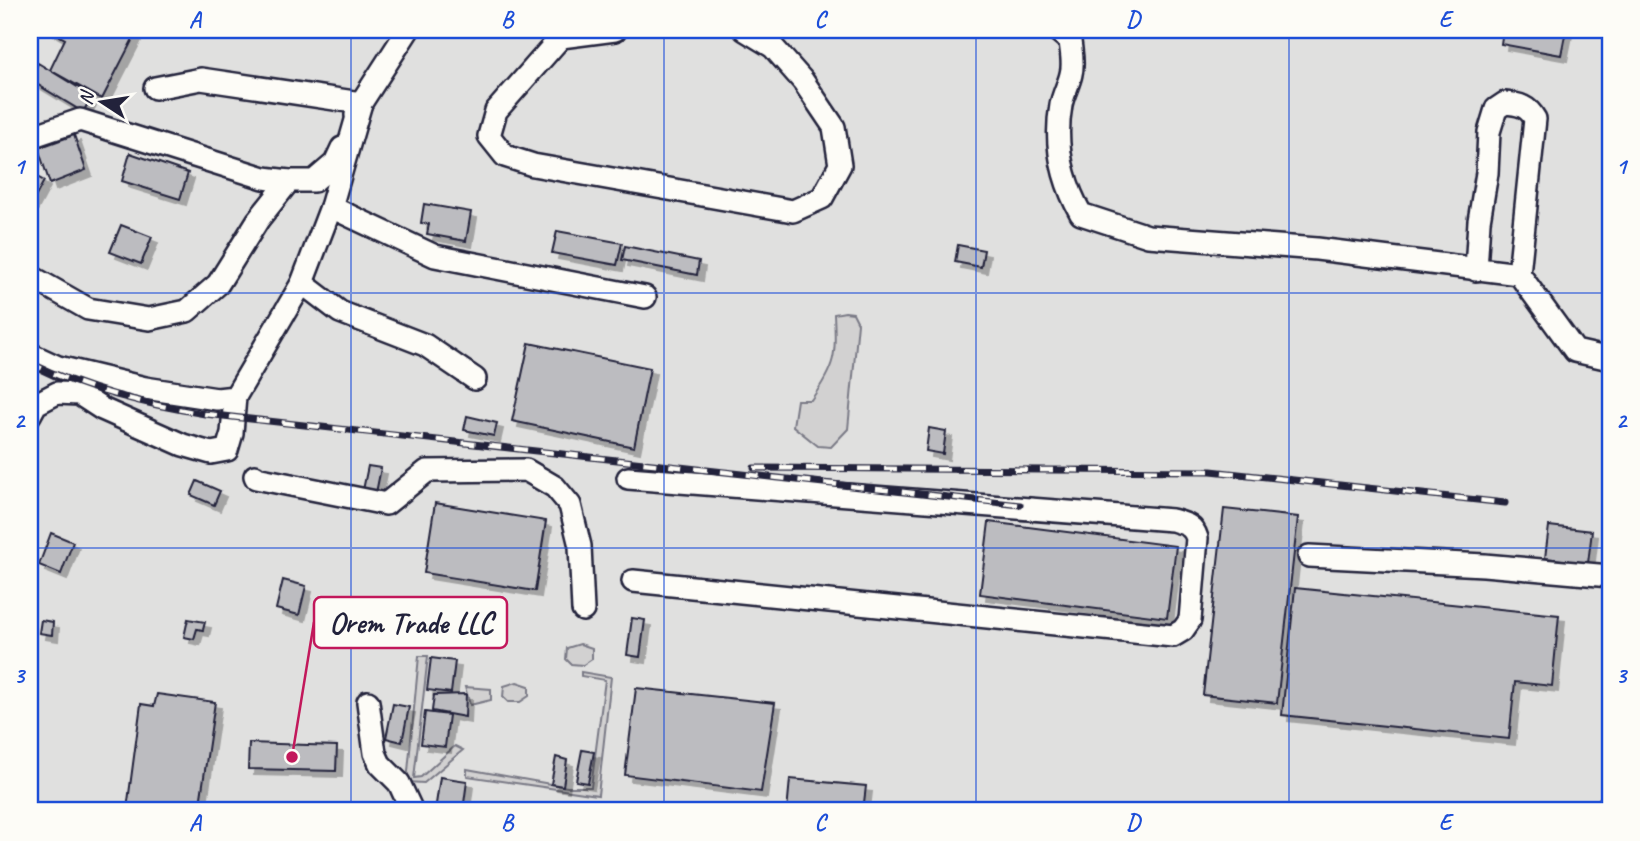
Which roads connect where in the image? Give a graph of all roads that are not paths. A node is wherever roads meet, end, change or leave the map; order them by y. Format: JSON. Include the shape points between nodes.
{"nodes":[{"id":1,"x":408,"y":30,"type":"edge"},
{"id":2,"x":615,"y":30,"type":"edge"},
{"id":3,"x":745,"y":30,"type":"edge"},
{"id":4,"x":555,"y":33,"type":"edge"},
{"id":5,"x":1068,"y":34,"type":"edge"},
{"id":6,"x":155,"y":88,"type":"dead end"},
{"id":7,"x":361,"y":103,"type":"junction"},
{"id":8,"x":30,"y":137,"type":"edge"},
{"id":9,"x":289,"y":181,"type":"junction"},
{"id":10,"x":331,"y":207,"type":"junction"},
{"id":11,"x":1476,"y":270,"type":"junction"},
{"id":12,"x":1520,"y":274,"type":"junction"},
{"id":13,"x":30,"y":276,"type":"edge"},
{"id":14,"x":302,"y":283,"type":"junction"},
{"id":15,"x":646,"y":297,"type":"dead end"},
{"id":16,"x":30,"y":354,"type":"edge"},
{"id":17,"x":1610,"y":359,"type":"edge"},
{"id":18,"x":475,"y":379,"type":"dead end"},
{"id":19,"x":235,"y":397,"type":"junction"},
{"id":20,"x":30,"y":415,"type":"edge"},
{"id":21,"x":255,"y":476,"type":"dead end"},
{"id":22,"x":628,"y":478,"type":"dead end"},
{"id":23,"x":1309,"y":556,"type":"dead end"},
{"id":24,"x":1610,"y":576,"type":"edge"},
{"id":25,"x":633,"y":581,"type":"dead end"},
{"id":26,"x":583,"y":610,"type":"dead end"},
{"id":27,"x":368,"y":702,"type":"dead end"},
{"id":28,"x":412,"y":811,"type":"edge"}],
"edges":[{"from":1,"to":7,"type":"street"},
{"from":2,"to":4,"type":"street"},
{"from":3,"to":4,"type":"street","via":[[773,47],[834,127],[840,165],[822,198],[793,211],[533,165],[505,156],[489,136],[496,111]]},
{"from":5,"to":11,"type":"street","via":[[1072,71],[1061,104],[1061,168],[1081,214],[1148,236],[1317,249]]},
{"from":6,"to":7,"type":"street","via":[[201,79]]},
{"from":7,"to":9,"type":"street","via":[[335,163],[314,181]]},
{"from":7,"to":10,"type":"street"},
{"from":8,"to":9,"type":"street","via":[[80,120],[264,178]]},
{"from":9,"to":13,"type":"street","via":[[218,284],[187,311],[149,318],[88,309]]},
{"from":10,"to":14,"type":"street"},
{"from":10,"to":15,"type":"street","via":[[435,256]]},
{"from":11,"to":12,"type":"street"},
{"from":11,"to":12,"type":"street","via":[[1489,132],[1496,109],[1505,103],[1517,104],[1530,110],[1535,119]]},
{"from":12,"to":17,"type":"street","via":[[1575,351]]},
{"from":14,"to":18,"type":"street","via":[[340,312],[425,345]]},
{"from":14,"to":19,"type":"street"},
{"from":16,"to":19,"type":"street","via":[[58,367],[145,388],[217,399]]},
{"from":19,"to":20,"type":"street","via":[[227,450],[211,453],[102,409],[79,394],[57,393],[36,404]]},
{"from":21,"to":26,"type":"street","via":[[386,504],[427,471],[526,470],[555,487],[570,505],[580,546]]},
{"from":22,"to":25,"type":"street","via":[[1172,520],[1188,524],[1197,538],[1190,620],[1173,636]]},
{"from":23,"to":24,"type":"street"},
{"from":27,"to":28,"type":"street","via":[[375,753],[399,783]]}]}
